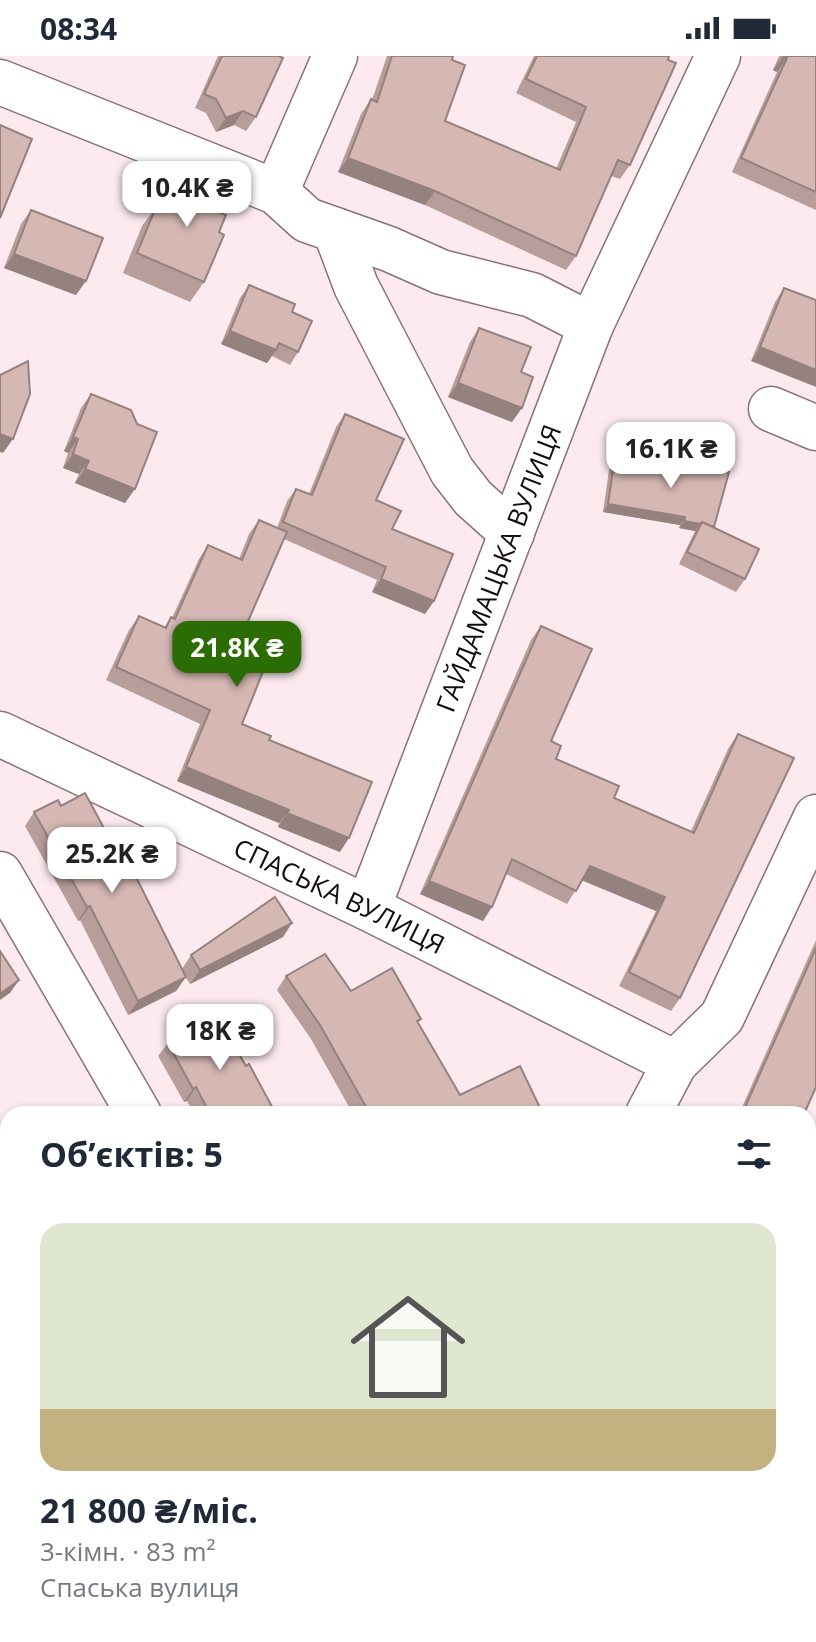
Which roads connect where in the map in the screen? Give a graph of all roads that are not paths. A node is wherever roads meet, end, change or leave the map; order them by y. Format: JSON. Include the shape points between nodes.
{"nodes":[{"id":1,"x":335,"y":56,"type":"edge"},
{"id":2,"x":718,"y":56,"type":"edge"},
{"id":3,"x":0,"y":82,"type":"edge"},
{"id":4,"x":276,"y":192,"type":"junction"},
{"id":5,"x":335,"y":230,"type":"junction"},
{"id":6,"x":591,"y":325,"type":"junction"},
{"id":7,"x":771,"y":409,"type":"dead end"},
{"id":8,"x":816,"y":428,"type":"edge"},
{"id":9,"x":512,"y":533,"type":"junction"},
{"id":10,"x":0,"y":734,"type":"edge"},
{"id":11,"x":816,"y":817,"type":"edge"},
{"id":12,"x":0,"y":874,"type":"edge"},
{"id":13,"x":368,"y":908,"type":"junction"},
{"id":14,"x":675,"y":1063,"type":"junction"},
{"id":15,"x":134,"y":1106,"type":"edge"},
{"id":16,"x":652,"y":1106,"type":"edge"}],
"edges":[{"from":1,"to":4,"type":"street"},
{"from":2,"to":6,"type":"street","name":"ГАЙДАМАЦЬКА ВУЛИЦЯ"},
{"from":3,"to":4,"type":"street"},
{"from":4,"to":5,"type":"street","via":[[307,220]]},
{"from":5,"to":6,"type":"street","via":[[441,272],[532,295]]},
{"from":5,"to":9,"type":"street","via":[[356,286],[452,471]]},
{"from":6,"to":9,"type":"street","name":"ГАЙДАМАЦЬКА ВУЛИЦЯ"},
{"from":7,"to":8,"type":"street"},
{"from":9,"to":13,"type":"street","name":"ГАЙДАМАЦЬКА ВУЛИЦЯ"},
{"from":10,"to":13,"type":"street","name":"СПАСЬКА ВУЛИЦЯ"},
{"from":11,"to":14,"type":"street","via":[[722,1017]]},
{"from":12,"to":15,"type":"street"},
{"from":13,"to":14,"type":"street","name":"СПАСЬКА ВУЛИЦЯ"},
{"from":14,"to":16,"type":"street"}]}
